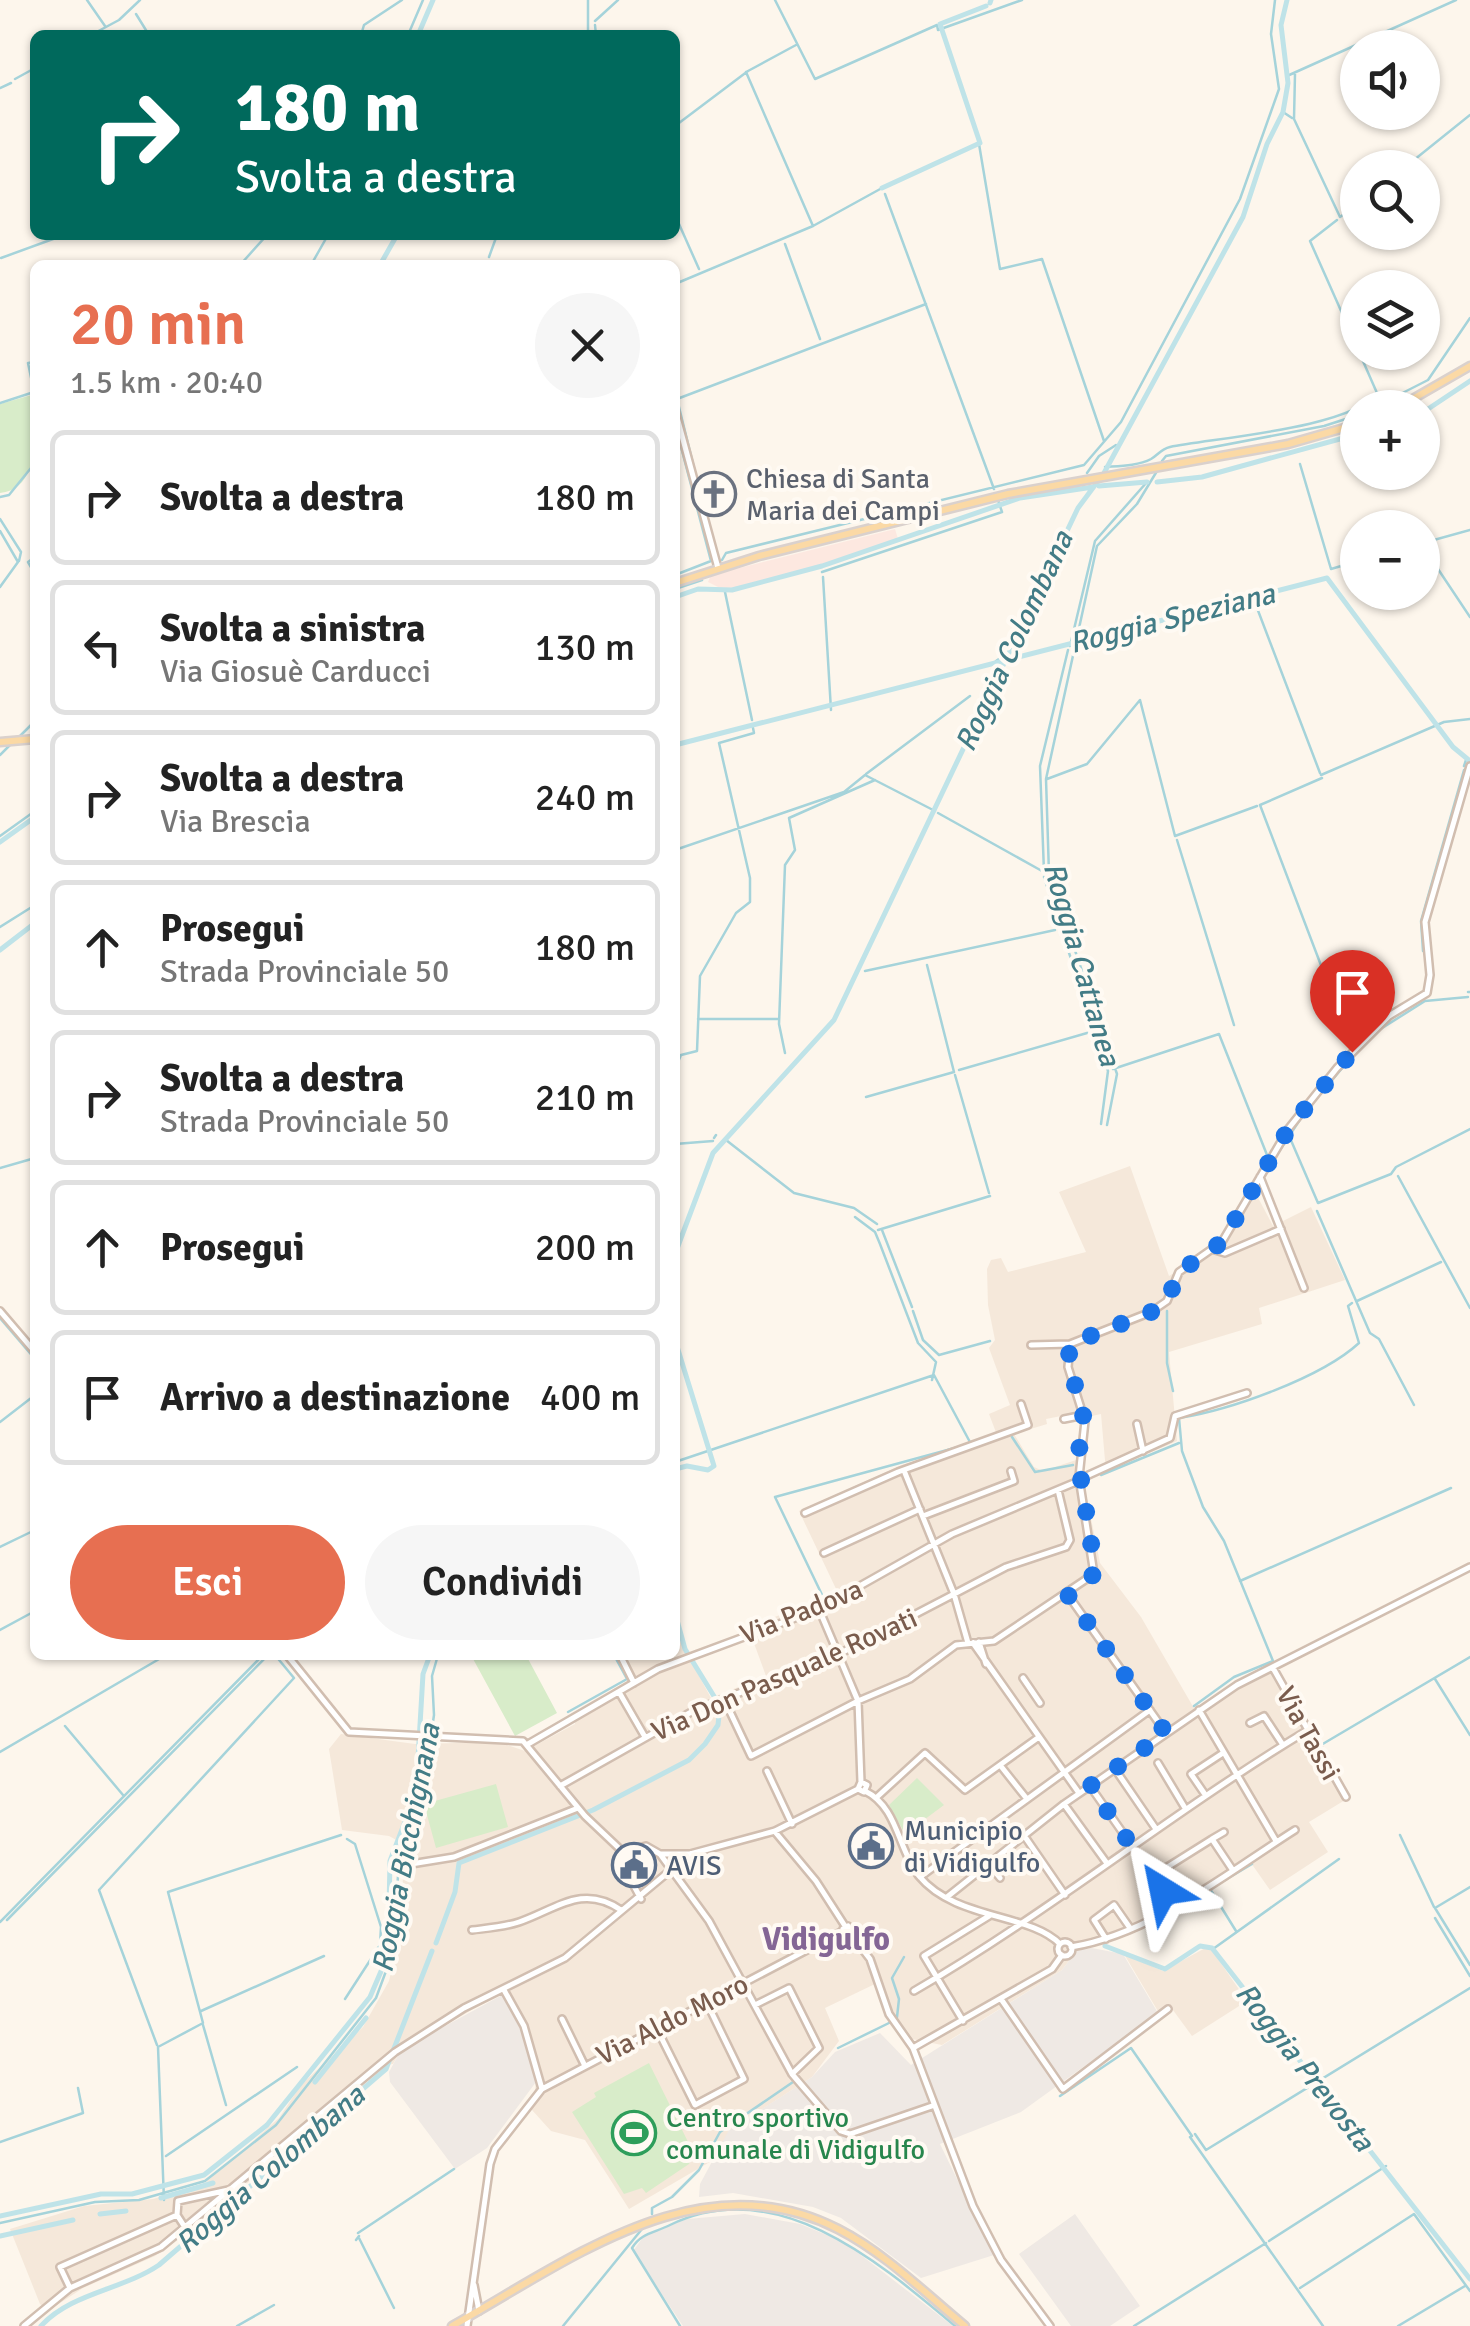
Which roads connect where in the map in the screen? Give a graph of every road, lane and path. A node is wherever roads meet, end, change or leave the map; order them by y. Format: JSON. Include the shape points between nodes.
{"nodes":[{"id":1,"x":1470,"y":366,"type":"edge"},
{"id":2,"x":1428,"y":390,"type":"edge"},
{"id":3,"x":680,"y":428,"type":"edge"},
{"id":4,"x":1340,"y":429,"type":"edge"},
{"id":5,"x":718,"y":568,"type":"junction"},
{"id":6,"x":680,"y":580,"type":"edge"},
{"id":7,"x":30,"y":739,"type":"edge"},
{"id":8,"x":0,"y":742,"type":"edge"},
{"id":9,"x":1470,"y":766,"type":"edge"},
{"id":10,"x":1260,"y":1177,"type":"junction"},
{"id":11,"x":1281,"y":1229,"type":"junction"},
{"id":12,"x":1215,"y":1250,"type":"junction"},
{"id":13,"x":1304,"y":1288,"type":"dead end"},
{"id":14,"x":0,"y":1311,"type":"edge"},
{"id":15,"x":1070,"y":1344,"type":"junction"},
{"id":16,"x":30,"y":1346,"type":"edge"},
{"id":17,"x":1031,"y":1346,"type":"dead end"},
{"id":18,"x":1247,"y":1393,"type":"dead end"},
{"id":19,"x":1021,"y":1404,"type":"dead end"},
{"id":20,"x":1084,"y":1415,"type":"junction"},
{"id":21,"x":1064,"y":1420,"type":"dead end"},
{"id":22,"x":1137,"y":1424,"type":"dead end"},
{"id":23,"x":1143,"y":1450,"type":"junction"},
{"id":24,"x":1010,"y":1471,"type":"dead end"},
{"id":25,"x":904,"y":1473,"type":"junction"},
{"id":26,"x":1080,"y":1480,"type":"junction"},
{"id":27,"x":1058,"y":1490,"type":"junction"},
{"id":28,"x":922,"y":1512,"type":"junction"},
{"id":29,"x":805,"y":1513,"type":"dead end"},
{"id":30,"x":934,"y":1543,"type":"junction"},
{"id":31,"x":824,"y":1553,"type":"dead end"},
{"id":32,"x":1470,"y":1566,"type":"edge"},
{"id":33,"x":954,"y":1594,"type":"junction"},
{"id":34,"x":1068,"y":1595,"type":"junction"},
{"id":35,"x":819,"y":1609,"type":"junction"},
{"id":36,"x":994,"y":1641,"type":"junction"},
{"id":37,"x":974,"y":1643,"type":"junction"},
{"id":38,"x":839,"y":1654,"type":"junction"},
{"id":39,"x":986,"y":1657,"type":"junction"},
{"id":40,"x":680,"y":1659,"type":"edge"},
{"id":41,"x":291,"y":1660,"type":"edge"},
{"id":42,"x":622,"y":1660,"type":"edge"},
{"id":43,"x":678,"y":1660,"type":"edge"},
{"id":44,"x":987,"y":1667,"type":"junction"},
{"id":45,"x":1273,"y":1668,"type":"junction"},
{"id":46,"x":1023,"y":1678,"type":"dead end"},
{"id":47,"x":634,"y":1683,"type":"junction"},
{"id":48,"x":619,"y":1692,"type":"junction"},
{"id":49,"x":723,"y":1699,"type":"junction"},
{"id":50,"x":858,"y":1701,"type":"junction"},
{"id":51,"x":1040,"y":1703,"type":"dead end"},
{"id":52,"x":1150,"y":1710,"type":"junction"},
{"id":53,"x":1199,"y":1710,"type":"junction"},
{"id":54,"x":1250,"y":1724,"type":"dead end"},
{"id":55,"x":1308,"y":1730,"type":"junction"},
{"id":56,"x":1166,"y":1733,"type":"junction"},
{"id":57,"x":645,"y":1737,"type":"junction"},
{"id":58,"x":1039,"y":1737,"type":"junction"},
{"id":59,"x":528,"y":1744,"type":"junction"},
{"id":60,"x":1282,"y":1746,"type":"junction"},
{"id":61,"x":1223,"y":1752,"type":"junction"},
{"id":62,"x":1158,"y":1763,"type":"dead end"},
{"id":63,"x":1000,"y":1765,"type":"junction"},
{"id":64,"x":1114,"y":1769,"type":"junction"},
{"id":65,"x":767,"y":1771,"type":"dead end"},
{"id":66,"x":1064,"y":1772,"type":"junction"},
{"id":67,"x":1236,"y":1774,"type":"junction"},
{"id":68,"x":560,"y":1786,"type":"junction"},
{"id":69,"x":1090,"y":1786,"type":"junction"},
{"id":70,"x":861,"y":1787,"type":"junction"},
{"id":71,"x":1080,"y":1794,"type":"junction"},
{"id":72,"x":1204,"y":1795,"type":"junction"},
{"id":73,"x":1346,"y":1797,"type":"dead end"},
{"id":74,"x":877,"y":1798,"type":"junction"},
{"id":75,"x":1027,"y":1799,"type":"junction"},
{"id":76,"x":1064,"y":1804,"type":"junction"},
{"id":77,"x":1185,"y":1808,"type":"junction"},
{"id":78,"x":579,"y":1809,"type":"junction"},
{"id":79,"x":792,"y":1824,"type":"junction"},
{"id":80,"x":1156,"y":1829,"type":"junction"},
{"id":81,"x":1295,"y":1830,"type":"dead end"},
{"id":82,"x":775,"y":1831,"type":"junction"},
{"id":83,"x":1224,"y":1832,"type":"dead end"},
{"id":84,"x":1022,"y":1834,"type":"junction"},
{"id":85,"x":1212,"y":1839,"type":"junction"},
{"id":86,"x":1276,"y":1842,"type":"junction"},
{"id":87,"x":1131,"y":1844,"type":"junction"},
{"id":88,"x":623,"y":1852,"type":"junction"},
{"id":89,"x":660,"y":1854,"type":"junction"},
{"id":90,"x":690,"y":1854,"type":"junction"},
{"id":91,"x":1106,"y":1862,"type":"junction"},
{"id":92,"x":988,"y":1863,"type":"junction"},
{"id":93,"x":411,"y":1864,"type":"dead end"},
{"id":94,"x":1232,"y":1869,"type":"junction"},
{"id":95,"x":670,"y":1872,"type":"junction"},
{"id":96,"x":1153,"y":1876,"type":"junction"},
{"id":97,"x":920,"y":1877,"type":"junction"},
{"id":98,"x":1000,"y":1878,"type":"dead end"},
{"id":99,"x":1065,"y":1894,"type":"junction"},
{"id":100,"x":947,"y":1896,"type":"junction"},
{"id":101,"x":641,"y":1900,"type":"junction"},
{"id":102,"x":1174,"y":1906,"type":"junction"},
{"id":103,"x":620,"y":1910,"type":"junction"},
{"id":104,"x":989,"y":1916,"type":"junction"},
{"id":105,"x":1022,"y":1926,"type":"junction"},
{"id":106,"x":1130,"y":1928,"type":"junction"},
{"id":107,"x":472,"y":1930,"type":"dead end"},
{"id":108,"x":846,"y":1930,"type":"junction"},
{"id":109,"x":1106,"y":1939,"type":"junction"},
{"id":110,"x":1060,"y":1944,"type":"junction"},
{"id":111,"x":1071,"y":1947,"type":"junction"},
{"id":112,"x":1062,"y":1955,"type":"junction"},
{"id":113,"x":937,"y":1978,"type":"junction"},
{"id":114,"x":743,"y":1982,"type":"junction"},
{"id":115,"x":504,"y":1990,"type":"junction"},
{"id":116,"x":914,"y":1991,"type":"dead end"},
{"id":117,"x":1001,"y":1999,"type":"junction"},
{"id":118,"x":706,"y":2001,"type":"junction"},
{"id":119,"x":755,"y":2004,"type":"junction"},
{"id":120,"x":1168,"y":2009,"type":"dead end"},
{"id":121,"x":562,"y":2019,"type":"dead end"},
{"id":122,"x":963,"y":2021,"type":"junction"},
{"id":123,"x":656,"y":2026,"type":"junction"},
{"id":124,"x":913,"y":2048,"type":"junction"},
{"id":125,"x":584,"y":2064,"type":"junction"},
{"id":126,"x":792,"y":2074,"type":"junction"},
{"id":127,"x":541,"y":2086,"type":"junction"},
{"id":128,"x":932,"y":2106,"type":"junction"},
{"id":129,"x":233,"y":2190,"type":"junction"},
{"id":130,"x":177,"y":2215,"type":"junction"},
{"id":131,"x":186,"y":2228,"type":"junction"},
{"id":132,"x":70,"y":2288,"type":"junction"},
{"id":133,"x":475,"y":2298,"type":"junction"},
{"id":134,"x":494,"y":2302,"type":"junction"},
{"id":135,"x":479,"y":2311,"type":"junction"},
{"id":136,"x":469,"y":2316,"type":"junction"},
{"id":137,"x":24,"y":2326,"type":"edge"},
{"id":138,"x":452,"y":2326,"type":"edge"},
{"id":139,"x":466,"y":2326,"type":"edge"},
{"id":140,"x":964,"y":2326,"type":"edge"},
{"id":141,"x":1050,"y":2326,"type":"edge"}],
"edges":[{"from":1,"to":2,"type":"main road"},
{"from":3,"to":5,"type":"street"},
{"from":4,"to":5,"type":"main road","via":[[1008,494]]},
{"from":5,"to":6,"type":"main road"},
{"from":7,"to":8,"type":"main road"},
{"from":9,"to":10,"type":"street","via":[[1425,922],[1427,993],[1389,1016],[1337,1068]]},
{"from":10,"to":11,"type":"street"},
{"from":10,"to":12,"type":"street"},
{"from":11,"to":12,"type":"street","via":[[1225,1253]]},
{"from":11,"to":13,"type":"street"},
{"from":12,"to":15,"type":"street","via":[[1179,1272],[1162,1306]]},
{"from":14,"to":16,"type":"street"},
{"from":15,"to":17,"type":"street"},
{"from":15,"to":20,"type":"street","via":[[1068,1367]]},
{"from":18,"to":23,"type":"street","via":[[1175,1416],[1170,1438]]},
{"from":19,"to":25,"type":"street","via":[[1028,1425]]},
{"from":20,"to":21,"type":"street"},
{"from":20,"to":26,"type":"street"},
{"from":22,"to":23,"type":"street"},
{"from":23,"to":26,"type":"street","name":"Via Padova"},
{"from":24,"to":28,"type":"street","via":[[1014,1481]]},
{"from":25,"to":28,"type":"street"},
{"from":25,"to":29,"type":"street"},
{"from":26,"to":27,"type":"street","name":"Via Padova"},
{"from":26,"to":34,"type":"street","via":[[1094,1574]]},
{"from":27,"to":30,"type":"street","name":"Via Padova"},
{"from":27,"to":33,"type":"street","name":"Via Don Pasquale Rovati","via":[[1069,1545],[1006,1566]]},
{"from":28,"to":30,"type":"street"},
{"from":28,"to":31,"type":"street"},
{"from":30,"to":33,"type":"street"},
{"from":30,"to":35,"type":"street","name":"Via Padova"},
{"from":32,"to":45,"type":"street"},
{"from":33,"to":37,"type":"street"},
{"from":33,"to":38,"type":"street","name":"Via Don Pasquale Rovati"},
{"from":34,"to":36,"type":"street"},
{"from":34,"to":52,"type":"street"},
{"from":35,"to":38,"type":"street"},
{"from":35,"to":40,"type":"street","name":"Via Padova"},
{"from":36,"to":37,"type":"street"},
{"from":36,"to":39,"type":"street"},
{"from":37,"to":39,"type":"street"},
{"from":37,"to":44,"type":"street"},
{"from":37,"to":50,"type":"street","via":[[956,1645],[902,1684]]},
{"from":38,"to":49,"type":"street","name":"Via Don Pasquale Rovati"},
{"from":38,"to":50,"type":"street"},
{"from":39,"to":44,"type":"street"},
{"from":41,"to":59,"type":"street","via":[[349,1732],[432,1740],[509,1737]]},
{"from":42,"to":47,"type":"street"},
{"from":43,"to":47,"type":"street","name":"Via Padova"},
{"from":44,"to":58,"type":"street"},
{"from":45,"to":53,"type":"street"},
{"from":45,"to":55,"type":"street","name":"Via Tassi"},
{"from":46,"to":51,"type":"street"},
{"from":47,"to":48,"type":"street","name":"Via Padova"},
{"from":48,"to":57,"type":"street"},
{"from":48,"to":59,"type":"street","name":"Via Padova"},
{"from":49,"to":50,"type":"street","via":[[751,1756]]},
{"from":49,"to":57,"type":"street","name":"Via Don Pasquale Rovati"},
{"from":50,"to":70,"type":"street"},
{"from":52,"to":56,"type":"street"},
{"from":52,"to":66,"type":"street"},
{"from":53,"to":56,"type":"street"},
{"from":53,"to":61,"type":"street"},
{"from":54,"to":60,"type":"street","via":[[1264,1716]]},
{"from":55,"to":60,"type":"street"},
{"from":55,"to":73,"type":"street","name":"Via Tassi"},
{"from":56,"to":64,"type":"street"},
{"from":57,"to":68,"type":"street","name":"Via Don Pasquale Rovati"},
{"from":58,"to":63,"type":"street"},
{"from":58,"to":66,"type":"street"},
{"from":59,"to":68,"type":"street"},
{"from":60,"to":67,"type":"street"},
{"from":61,"to":67,"type":"street"},
{"from":61,"to":72,"type":"street","via":[[1191,1774]]},
{"from":62,"to":77,"type":"street"},
{"from":63,"to":74,"type":"street","via":[[965,1790],[925,1754]]},
{"from":63,"to":75,"type":"street"},
{"from":64,"to":69,"type":"street"},
{"from":64,"to":80,"type":"street"},
{"from":65,"to":79,"type":"street"},
{"from":66,"to":71,"type":"street"},
{"from":66,"to":75,"type":"street"},
{"from":67,"to":72,"type":"street"},
{"from":67,"to":86,"type":"street"},
{"from":68,"to":78,"type":"street"},
{"from":69,"to":71,"type":"street"},
{"from":69,"to":87,"type":"street"},
{"from":70,"to":74,"type":"street"},
{"from":70,"to":79,"type":"street"},
{"from":71,"to":76,"type":"street"},
{"from":72,"to":77,"type":"street"},
{"from":74,"to":97,"type":"street"},
{"from":75,"to":97,"type":"street"},
{"from":76,"to":84,"type":"street"},
{"from":76,"to":91,"type":"street"},
{"from":77,"to":80,"type":"street"},
{"from":78,"to":88,"type":"street"},
{"from":78,"to":93,"type":"street","via":[[454,1857]]},
{"from":79,"to":82,"type":"street"},
{"from":80,"to":87,"type":"street"},
{"from":81,"to":86,"type":"street"},
{"from":82,"to":90,"type":"street"},
{"from":82,"to":108,"type":"street"},
{"from":83,"to":85,"type":"street"},
{"from":84,"to":92,"type":"street"},
{"from":84,"to":99,"type":"street"},
{"from":85,"to":94,"type":"street"},
{"from":85,"to":96,"type":"street"},
{"from":86,"to":94,"type":"street"},
{"from":87,"to":91,"type":"street"},
{"from":87,"to":96,"type":"street"},
{"from":88,"to":89,"type":"street","via":[[646,1846]]},
{"from":88,"to":101,"type":"street"},
{"from":89,"to":90,"type":"street"},
{"from":89,"to":95,"type":"street"},
{"from":90,"to":95,"type":"street"},
{"from":91,"to":99,"type":"street"},
{"from":92,"to":98,"type":"street"},
{"from":92,"to":100,"type":"street"},
{"from":94,"to":102,"type":"street"},
{"from":95,"to":101,"type":"street"},
{"from":95,"to":114,"type":"street","via":[[709,1921]]},
{"from":96,"to":102,"type":"street"},
{"from":97,"to":100,"type":"street"},
{"from":99,"to":105,"type":"street"},
{"from":100,"to":104,"type":"street"},
{"from":101,"to":103,"type":"street"},
{"from":102,"to":106,"type":"street"},
{"from":103,"to":107,"type":"street","via":[[598,1899],[567,1898],[523,1921]]},
{"from":103,"to":115,"type":"street","via":[[565,1958]]},
{"from":104,"to":105,"type":"street"},
{"from":104,"to":113,"type":"street","via":[[924,1956]]},
{"from":105,"to":110,"type":"street"},
{"from":105,"to":113,"type":"street"},
{"from":106,"to":109,"type":"street"},
{"from":106,"to":109,"type":"street","via":[[1114,1905],[1094,1920]]},
{"from":108,"to":114,"type":"street","name":"Via Aldo Moro"},
{"from":108,"to":124,"type":"street","via":[[870,1959],[889,2014]]},
{"from":109,"to":111,"type":"street"},
{"from":110,"to":111,"type":"street"},
{"from":110,"to":112,"type":"street"},
{"from":111,"to":112,"type":"street"},
{"from":112,"to":117,"type":"street","via":[[1052,1970]]},
{"from":113,"to":116,"type":"street"},
{"from":113,"to":122,"type":"street"},
{"from":114,"to":118,"type":"street","name":"Via Aldo Moro"},
{"from":114,"to":119,"type":"street"},
{"from":115,"to":127,"type":"street","via":[[522,2021]]},
{"from":115,"to":129,"type":"street","via":[[392,2054]]},
{"from":117,"to":120,"type":"street","via":[[1063,2089]]},
{"from":117,"to":122,"type":"street"},
{"from":118,"to":123,"type":"street","name":"Via Aldo Moro"},
{"from":118,"to":123,"type":"street","via":[[744,2078],[695,2104]]},
{"from":119,"to":126,"type":"street"},
{"from":119,"to":126,"type":"street","via":[[789,1988],[819,2048]]},
{"from":121,"to":125,"type":"street"},
{"from":122,"to":124,"type":"street"},
{"from":123,"to":125,"type":"street","name":"Via Aldo Moro"},
{"from":124,"to":128,"type":"street"},
{"from":125,"to":127,"type":"street","name":"Via Aldo Moro"},
{"from":126,"to":128,"type":"street","via":[[845,2134]]},
{"from":127,"to":133,"type":"street","via":[[492,2156]]},
{"from":128,"to":141,"type":"street","via":[[997,2253]]},
{"from":129,"to":130,"type":"street","via":[[200,2193],[175,2206]]},
{"from":129,"to":131,"type":"street"},
{"from":130,"to":131,"type":"street"},
{"from":130,"to":132,"type":"street","via":[[60,2267]]},
{"from":131,"to":132,"type":"street","via":[[129,2265]]},
{"from":132,"to":137,"type":"street"},
{"from":133,"to":134,"type":"street"},
{"from":133,"to":135,"type":"street"},
{"from":133,"to":136,"type":"street"},
{"from":134,"to":135,"type":"main road"},
{"from":134,"to":140,"type":"main road","via":[[664,2214],[752,2205],[838,2228]]},
{"from":135,"to":136,"type":"main road"},
{"from":136,"to":138,"type":"main road"},
{"from":136,"to":139,"type":"street"}]}
